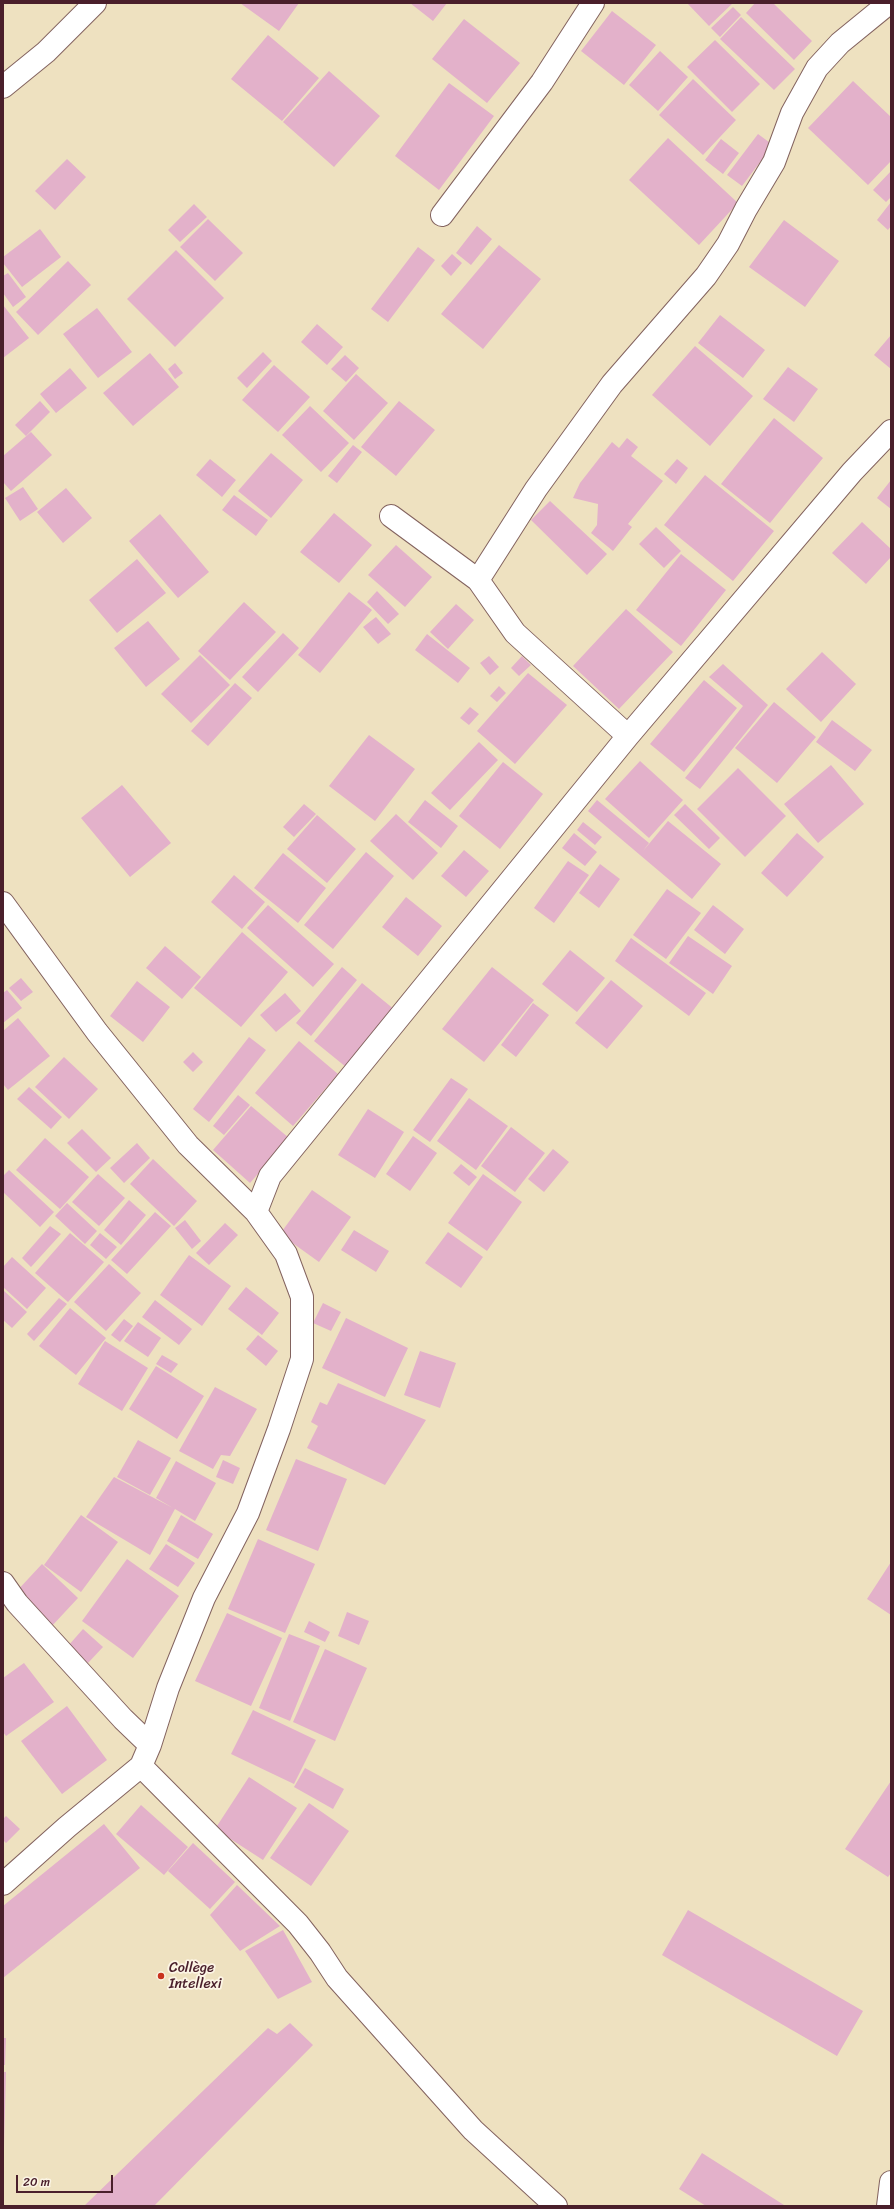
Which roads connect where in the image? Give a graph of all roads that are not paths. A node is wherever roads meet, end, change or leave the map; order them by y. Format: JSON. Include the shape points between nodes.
{"nodes":[{"id":1,"x":95,"y":3,"type":"edge"},
{"id":2,"x":593,"y":3,"type":"edge"},
{"id":3,"x":889,"y":3,"type":"edge"},
{"id":4,"x":3,"y":87,"type":"edge"},
{"id":5,"x":442,"y":215,"type":"dead end"},
{"id":6,"x":891,"y":431,"type":"edge"},
{"id":7,"x":391,"y":516,"type":"dead end"},
{"id":8,"x":478,"y":580,"type":"junction"},
{"id":9,"x":628,"y":736,"type":"junction"},
{"id":10,"x":3,"y":903,"type":"edge"},
{"id":11,"x":256,"y":1212,"type":"junction"},
{"id":12,"x":3,"y":1583,"type":"edge"},
{"id":13,"x":150,"y":1745,"type":"junction"},
{"id":14,"x":141,"y":1766,"type":"junction"},
{"id":15,"x":3,"y":1884,"type":"edge"},
{"id":16,"x":891,"y":2182,"type":"edge"},
{"id":17,"x":556,"y":2206,"type":"edge"},
{"id":18,"x":888,"y":2206,"type":"edge"}],
"edges":[{"from":1,"to":4,"type":"street","via":[[46,52]]},
{"from":2,"to":5,"type":"street","via":[[542,82]]},
{"from":3,"to":8,"type":"street","via":[[840,43],[817,68],[792,113],[774,162],[724,250],[706,276],[612,384],[536,489]]},
{"from":6,"to":9,"type":"street","via":[[852,472]]},
{"from":7,"to":8,"type":"street"},
{"from":8,"to":9,"type":"street","via":[[515,633]]},
{"from":9,"to":11,"type":"street","via":[[270,1176]]},
{"from":10,"to":11,"type":"street","via":[[97,1032],[188,1145]]},
{"from":11,"to":13,"type":"street","via":[[286,1254],[302,1297],[302,1360],[248,1513],[204,1598],[168,1688]]},
{"from":12,"to":13,"type":"street","via":[[123,1719]]},
{"from":13,"to":14,"type":"street"},
{"from":14,"to":15,"type":"street","via":[[66,1827]]},
{"from":14,"to":17,"type":"street","via":[[298,1924],[337,1978],[473,2130]]},
{"from":16,"to":18,"type":"street"}]}
